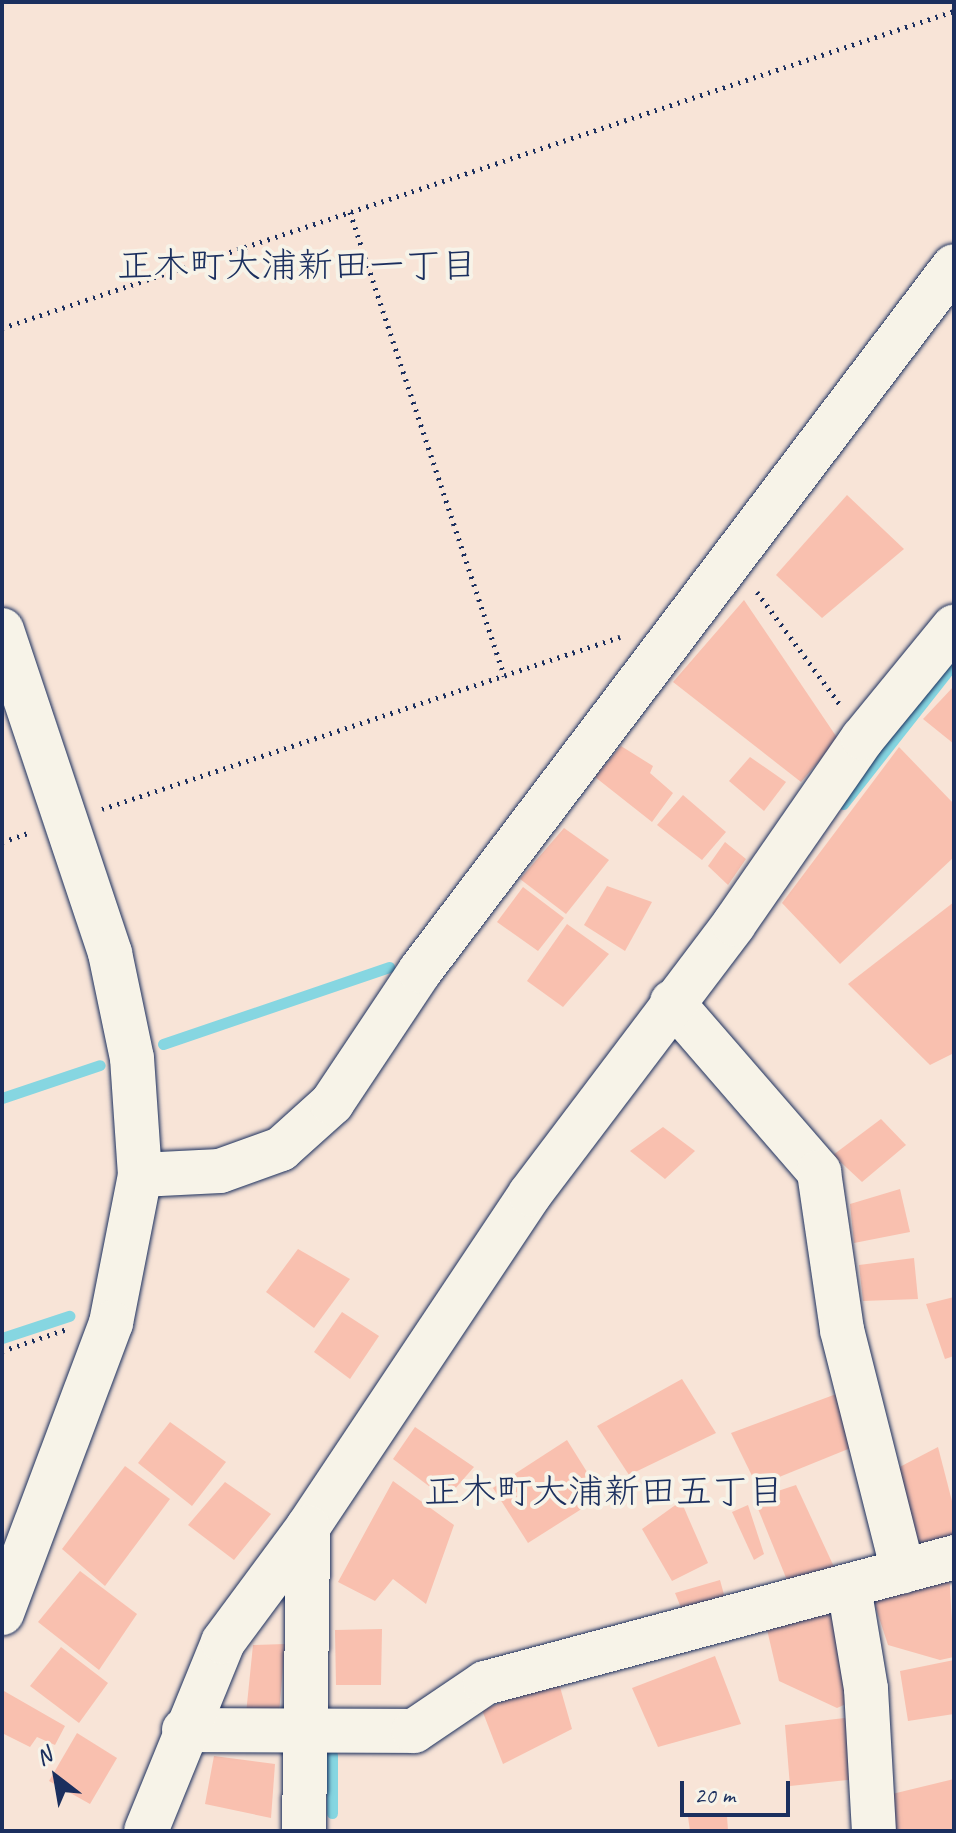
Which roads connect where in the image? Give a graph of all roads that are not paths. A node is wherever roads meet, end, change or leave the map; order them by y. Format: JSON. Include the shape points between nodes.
{"nodes":[{"id":1,"x":954,"y":266,"type":"edge"},
{"id":2,"x":954,"y":627,"type":"edge"},
{"id":3,"x":2,"y":630,"type":"edge"},
{"id":4,"x":672,"y":1002,"type":"junction"},
{"id":5,"x":140,"y":1175,"type":"junction"},
{"id":6,"x":308,"y":1527,"type":"junction"},
{"id":7,"x":954,"y":1557,"type":"edge"},
{"id":8,"x":903,"y":1571,"type":"junction"},
{"id":9,"x":849,"y":1587,"type":"junction"},
{"id":10,"x":2,"y":1613,"type":"edge"},
{"id":11,"x":184,"y":1730,"type":"junction"},
{"id":12,"x":306,"y":1731,"type":"junction"},
{"id":13,"x":146,"y":1831,"type":"edge"},
{"id":14,"x":304,"y":1831,"type":"edge"},
{"id":15,"x":874,"y":1831,"type":"edge"}],
"edges":[{"from":1,"to":5,"type":"street","via":[[420,971],[332,1103],[281,1149],[220,1171]]},
{"from":2,"to":4,"type":"street","via":[[863,738],[734,924]]},
{"from":3,"to":5,"type":"street","via":[[110,953],[132,1058]]},
{"from":4,"to":6,"type":"street","via":[[530,1194]]},
{"from":4,"to":8,"type":"street","via":[[819,1172],[842,1330]]},
{"from":5,"to":10,"type":"street","via":[[111,1323]]},
{"from":6,"to":11,"type":"street","via":[[223,1642]]},
{"from":6,"to":12,"type":"street"},
{"from":7,"to":8,"type":"street"},
{"from":8,"to":9,"type":"street"},
{"from":9,"to":12,"type":"street","via":[[485,1683],[414,1731]]},
{"from":9,"to":15,"type":"street","via":[[866,1689]]},
{"from":11,"to":12,"type":"street"},
{"from":11,"to":13,"type":"street"},
{"from":12,"to":14,"type":"street"}]}
